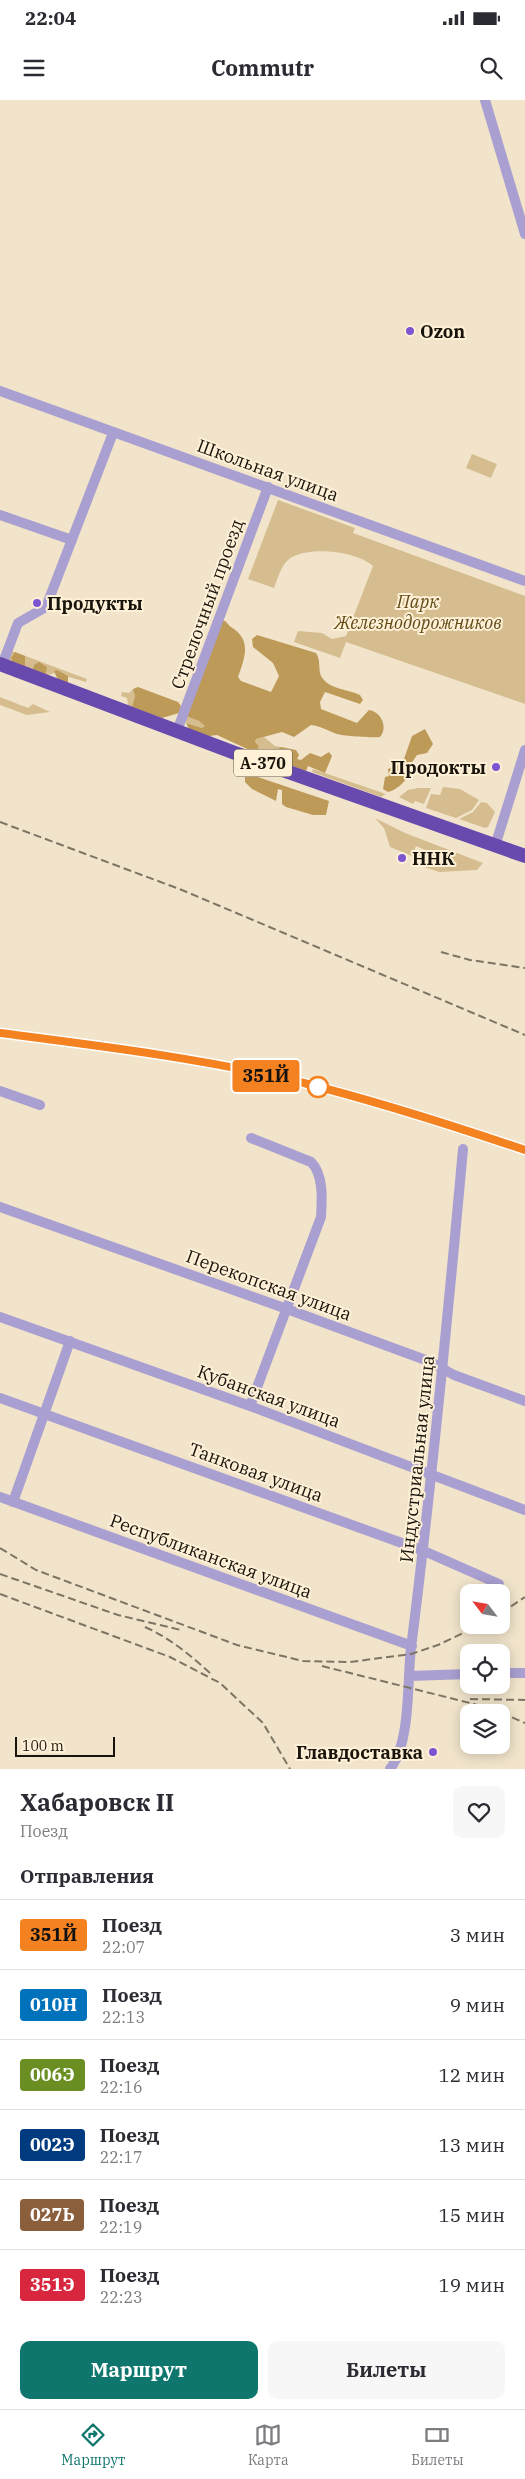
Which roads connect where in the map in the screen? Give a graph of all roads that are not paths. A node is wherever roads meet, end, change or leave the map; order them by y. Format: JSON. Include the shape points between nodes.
{"nodes":[{"id":1,"x":485,"y":100,"type":"edge"},
{"id":2,"x":525,"y":234,"type":"edge"},
{"id":3,"x":0,"y":391,"type":"edge"},
{"id":4,"x":113,"y":433,"type":"junction"},
{"id":5,"x":268,"y":487,"type":"junction"},
{"id":6,"x":0,"y":515,"type":"edge"},
{"id":7,"x":72,"y":540,"type":"junction"},
{"id":8,"x":525,"y":581,"type":"edge"},
{"id":9,"x":1,"y":665,"type":"edge"},
{"id":10,"x":177,"y":731,"type":"junction"},
{"id":11,"x":525,"y":750,"type":"edge"},
{"id":12,"x":495,"y":846,"type":"junction"},
{"id":13,"x":525,"y":856,"type":"edge"},
{"id":14,"x":0,"y":1091,"type":"edge"},
{"id":15,"x":40,"y":1105,"type":"dead end"},
{"id":16,"x":251,"y":1138,"type":"dead end"},
{"id":17,"x":463,"y":1149,"type":"dead end"},
{"id":18,"x":0,"y":1207,"type":"edge"},
{"id":19,"x":287,"y":1308,"type":"junction"},
{"id":20,"x":0,"y":1317,"type":"edge"},
{"id":21,"x":70,"y":1341,"type":"junction"},
{"id":22,"x":443,"y":1370,"type":"junction"},
{"id":23,"x":0,"y":1398,"type":"edge"},
{"id":24,"x":525,"y":1401,"type":"edge"},
{"id":25,"x":250,"y":1406,"type":"junction"},
{"id":26,"x":44,"y":1414,"type":"junction"},
{"id":27,"x":432,"y":1475,"type":"junction"},
{"id":28,"x":0,"y":1497,"type":"edge"},
{"id":29,"x":13,"y":1502,"type":"junction"},
{"id":30,"x":525,"y":1510,"type":"edge"},
{"id":31,"x":424,"y":1551,"type":"junction"},
{"id":32,"x":499,"y":1584,"type":"dead end"},
{"id":33,"x":412,"y":1646,"type":"junction"},
{"id":34,"x":510,"y":1673,"type":"edge"},
{"id":35,"x":525,"y":1673,"type":"edge"},
{"id":36,"x":460,"y":1674,"type":"edge"},
{"id":37,"x":409,"y":1676,"type":"junction"},
{"id":38,"x":390,"y":1769,"type":"edge"}],
"edges":[{"from":1,"to":2,"type":"street"},
{"from":3,"to":4,"type":"street","name":"Школьная улица"},
{"from":4,"to":5,"type":"street","name":"Школьная улица"},
{"from":4,"to":7,"type":"street"},
{"from":5,"to":8,"type":"street","name":"Школьная улица"},
{"from":5,"to":10,"type":"street","name":"Стрелочный проезд"},
{"from":6,"to":7,"type":"street"},
{"from":7,"to":9,"type":"street","via":[[46,607],[18,623]]},
{"from":9,"to":10,"type":"highway","number":"А-370"},
{"from":10,"to":12,"type":"highway","number":"А-370"},
{"from":11,"to":12,"type":"street"},
{"from":12,"to":13,"type":"highway","number":"А-370"},
{"from":14,"to":15,"type":"street"},
{"from":16,"to":19,"type":"street","via":[[306,1158],[315,1166],[320,1182],[320,1217]]},
{"from":17,"to":22,"type":"street","name":"Индустриальная улица"},
{"from":18,"to":19,"type":"street","name":"Перекопская улица"},
{"from":19,"to":22,"type":"street","name":"Перекопская улица","via":[[431,1362]]},
{"from":19,"to":25,"type":"street"},
{"from":20,"to":21,"type":"street","name":"Кубанская улица"},
{"from":21,"to":25,"type":"street","name":"Кубанская улица"},
{"from":21,"to":26,"type":"street"},
{"from":22,"to":24,"type":"street","name":"Перекопская улица"},
{"from":22,"to":27,"type":"street","name":"Индустриальная улица"},
{"from":23,"to":26,"type":"street","name":"Танковая улица"},
{"from":25,"to":27,"type":"street","name":"Кубанская улица"},
{"from":26,"to":29,"type":"street"},
{"from":26,"to":31,"type":"street","name":"Танковая улица"},
{"from":27,"to":30,"type":"street","name":"Кубанская улица"},
{"from":27,"to":31,"type":"street","name":"Индустриальная улица"},
{"from":28,"to":29,"type":"street","name":"Республиканская улица"},
{"from":29,"to":33,"type":"street","name":"Республиканская улица"},
{"from":31,"to":32,"type":"street","name":"Танковая улица"},
{"from":31,"to":33,"type":"street","name":"Индустриальная улица"},
{"from":33,"to":37,"type":"street","name":"Индустриальная улица"},
{"from":34,"to":35,"type":"street"},
{"from":36,"to":37,"type":"street"},
{"from":37,"to":38,"type":"street","name":"Индустриальная улица","via":[[402,1742]]}]}
